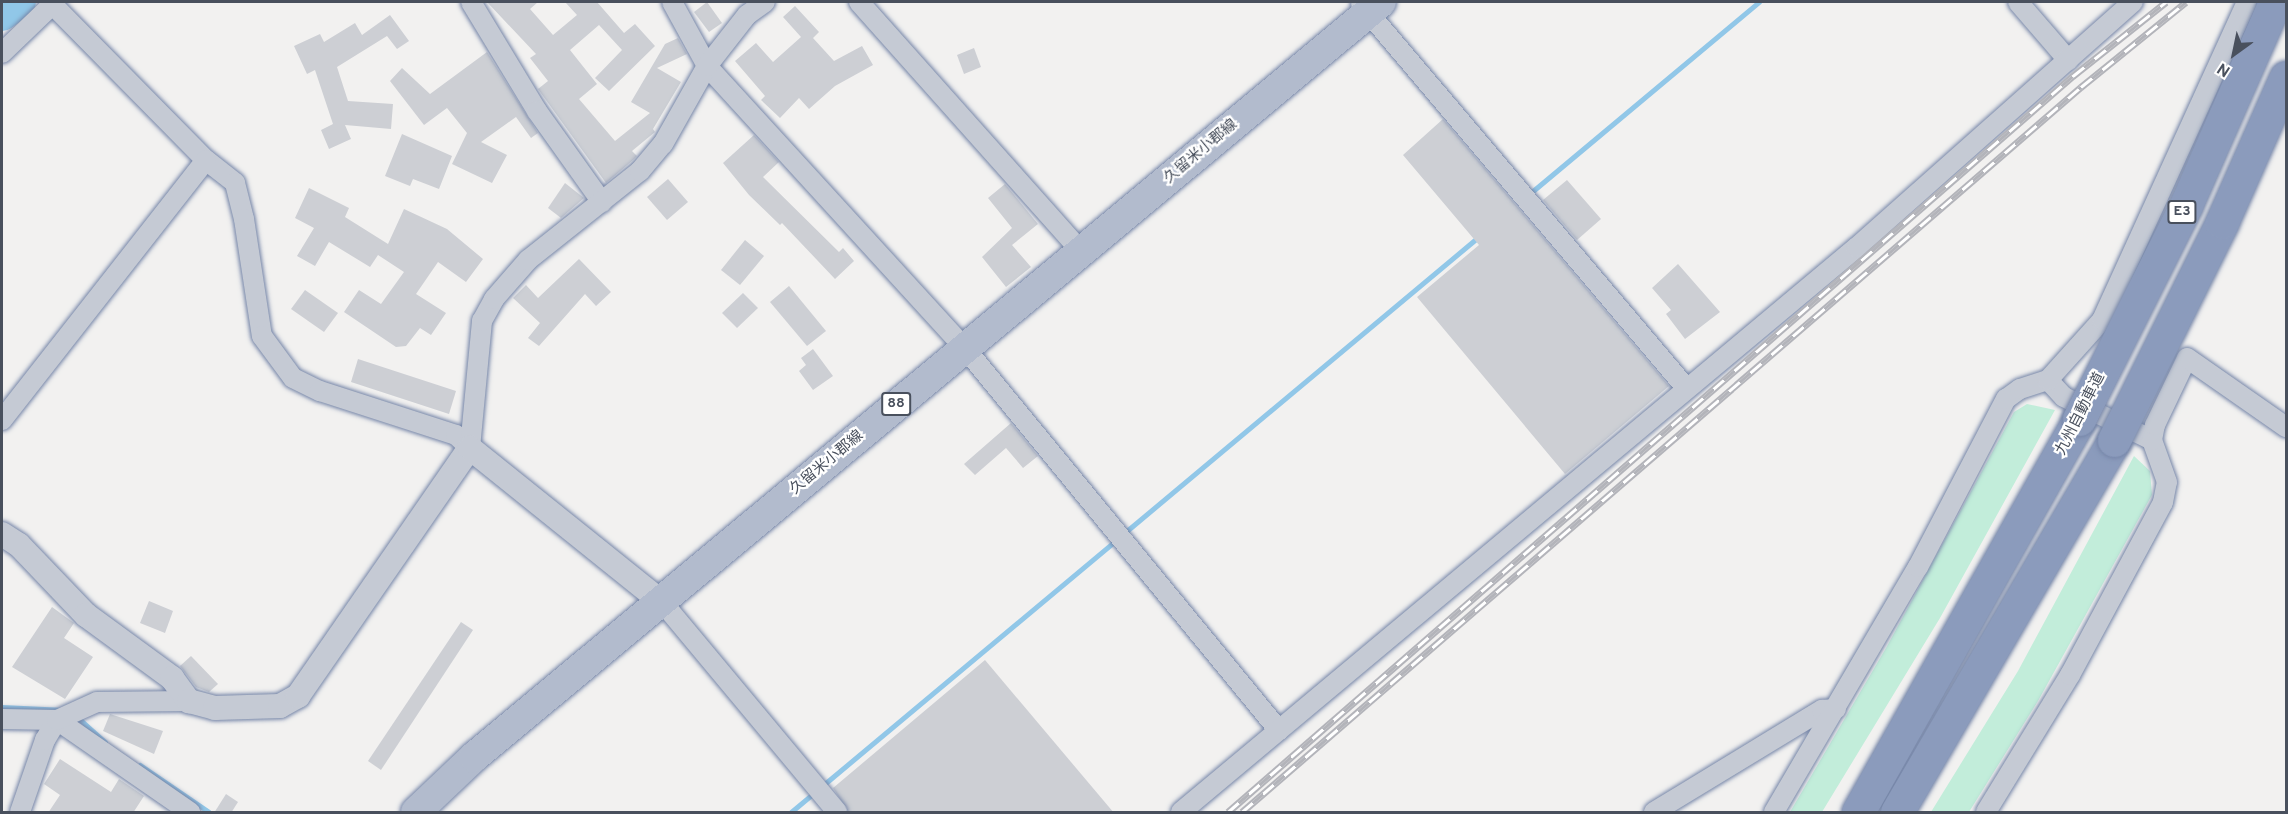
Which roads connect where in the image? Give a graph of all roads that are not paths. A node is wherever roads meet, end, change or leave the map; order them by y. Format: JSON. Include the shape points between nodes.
{"nodes":[{"id":1,"x":471,"y":2,"type":"edge"},
{"id":2,"x":672,"y":2,"type":"edge"},
{"id":3,"x":765,"y":2,"type":"edge"},
{"id":4,"x":859,"y":2,"type":"edge"},
{"id":5,"x":2018,"y":2,"type":"edge"},
{"id":6,"x":2133,"y":2,"type":"edge"},
{"id":7,"x":2247,"y":2,"type":"edge"},
{"id":8,"x":2275,"y":2,"type":"edge"},
{"id":9,"x":54,"y":3,"type":"edge"},
{"id":10,"x":1369,"y":5,"type":"edge"},
{"id":11,"x":2,"y":53,"type":"edge"},
{"id":12,"x":2068,"y":60,"type":"junction"},
{"id":13,"x":707,"y":66,"type":"junction"},
{"id":14,"x":2286,"y":77,"type":"edge"},
{"id":15,"x":206,"y":160,"type":"junction"},
{"id":16,"x":602,"y":202,"type":"junction"},
{"id":17,"x":1081,"y":251,"type":"junction"},
{"id":18,"x":964,"y":347,"type":"junction"},
{"id":19,"x":2049,"y":380,"type":"junction"},
{"id":20,"x":1687,"y":389,"type":"junction"},
{"id":21,"x":2,"y":420,"type":"edge"},
{"id":22,"x":2286,"y":427,"type":"edge"},
{"id":23,"x":2152,"y":440,"type":"junction"},
{"id":24,"x":470,"y":448,"type":"junction"},
{"id":25,"x":2,"y":534,"type":"edge"},
{"id":26,"x":663,"y":603,"type":"junction"},
{"id":27,"x":189,"y":701,"type":"junction"},
{"id":28,"x":1836,"y":710,"type":"junction"},
{"id":29,"x":2,"y":719,"type":"edge"},
{"id":30,"x":57,"y":720,"type":"junction"},
{"id":31,"x":1279,"y":730,"type":"junction"},
{"id":32,"x":1185,"y":811,"type":"edge"},
{"id":33,"x":20,"y":813,"type":"edge"},
{"id":34,"x":190,"y":813,"type":"edge"},
{"id":35,"x":416,"y":813,"type":"edge"},
{"id":36,"x":837,"y":813,"type":"edge"},
{"id":37,"x":1654,"y":813,"type":"edge"},
{"id":38,"x":1774,"y":813,"type":"edge"},
{"id":39,"x":1858,"y":813,"type":"edge"},
{"id":40,"x":1897,"y":813,"type":"edge"},
{"id":41,"x":1986,"y":813,"type":"edge"}],
"edges":[{"from":1,"to":16,"type":"street","via":[[537,111]]},
{"from":2,"to":13,"type":"street"},
{"from":3,"to":13,"type":"street","via":[[747,15]]},
{"from":4,"to":17,"type":"street"},
{"from":5,"to":12,"type":"street"},
{"from":6,"to":12,"type":"street"},
{"from":7,"to":19,"type":"street","via":[[2102,320]]},
{"from":8,"to":39,"type":"highway","name":"九州自動車道","number":"E3","bridge":true,"via":[[2186,205],[2079,419]]},
{"from":9,"to":11,"type":"street"},
{"from":9,"to":15,"type":"street"},
{"from":10,"to":17,"type":"main road","name":"久留米小郡線","number":"88"},
{"from":10,"to":20,"type":"street"},
{"from":12,"to":20,"type":"street","via":[[1857,247]]},
{"from":13,"to":16,"type":"street","via":[[663,144],[640,171]]},
{"from":13,"to":18,"type":"street"},
{"from":14,"to":40,"type":"highway","number":"E3","bridge":true,"via":[[2222,222],[2114,440]]},
{"from":15,"to":21,"type":"street"},
{"from":15,"to":24,"type":"street","via":[[235,183],[262,336],[293,378],[320,391],[456,435]]},
{"from":16,"to":24,"type":"street","via":[[528,260],[494,299],[482,321]]},
{"from":17,"to":18,"type":"main road","name":"久留米小郡線","number":"88"},
{"from":18,"to":26,"type":"main road","name":"久留米小郡線","number":"88"},
{"from":18,"to":31,"type":"street"},
{"from":19,"to":23,"type":"street","via":[[2064,397]]},
{"from":19,"to":28,"type":"street","via":[[2020,389],[2006,399],[1918,567]]},
{"from":20,"to":31,"type":"street"},
{"from":22,"to":23,"type":"street","via":[[2187,358],[2155,425]]},
{"from":23,"to":41,"type":"street","via":[[2167,482],[2163,502],[2070,675]]},
{"from":24,"to":26,"type":"street"},
{"from":24,"to":27,"type":"street","via":[[298,696],[280,706],[215,708]]},
{"from":25,"to":27,"type":"street","via":[[19,544],[95,622],[172,678]]},
{"from":26,"to":35,"type":"main road","name":"久留米小郡線","number":"88","via":[[474,757]]},
{"from":26,"to":36,"type":"street"},
{"from":27,"to":30,"type":"street","via":[[97,702]]},
{"from":28,"to":37,"type":"street","via":[[1822,710]]},
{"from":28,"to":38,"type":"street"},
{"from":29,"to":30,"type":"street"},
{"from":30,"to":33,"type":"street","via":[[45,740]]},
{"from":30,"to":34,"type":"street"},
{"from":31,"to":32,"type":"street"}]}
